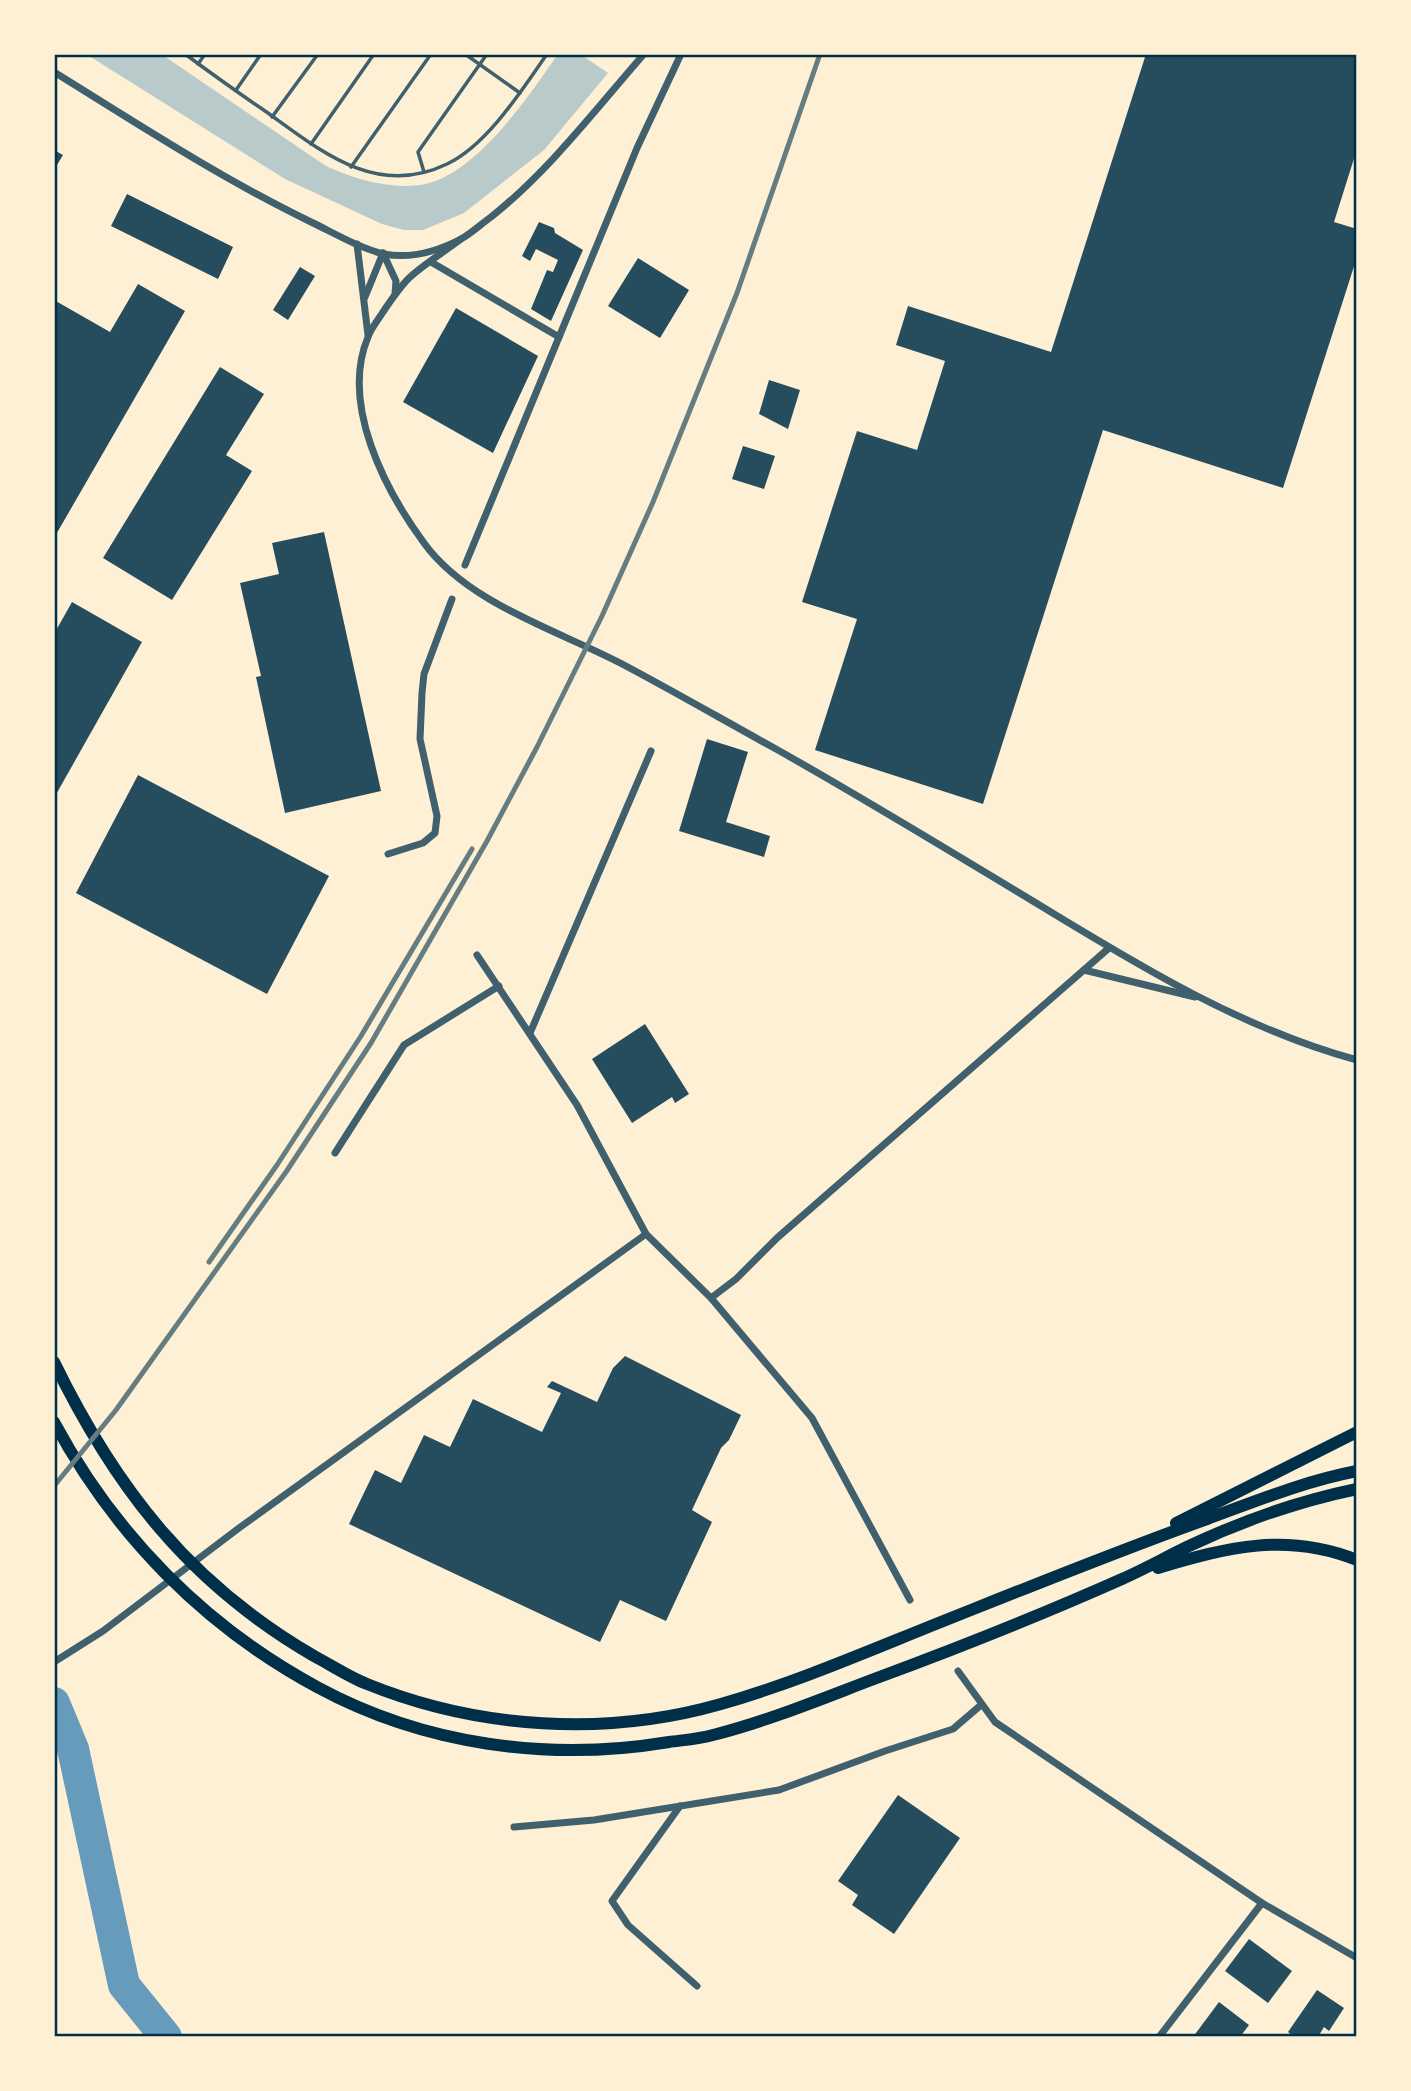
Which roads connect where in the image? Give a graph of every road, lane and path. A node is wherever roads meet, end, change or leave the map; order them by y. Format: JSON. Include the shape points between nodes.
{"nodes":[{"id":1,"x":185,"y":54,"type":"edge"},
{"id":2,"x":205,"y":54,"type":"edge"},
{"id":3,"x":261,"y":54,"type":"edge"},
{"id":4,"x":318,"y":54,"type":"edge"},
{"id":5,"x":374,"y":54,"type":"edge"},
{"id":6,"x":431,"y":54,"type":"edge"},
{"id":7,"x":466,"y":54,"type":"edge"},
{"id":8,"x":487,"y":54,"type":"edge"},
{"id":9,"x":547,"y":54,"type":"edge"},
{"id":10,"x":644,"y":54,"type":"edge"},
{"id":11,"x":681,"y":54,"type":"edge"},
{"id":12,"x":198,"y":64,"type":"junction"},
{"id":13,"x":480,"y":64,"type":"junction"},
{"id":14,"x":54,"y":72,"type":"edge"},
{"id":15,"x":236,"y":90,"type":"junction"},
{"id":16,"x":520,"y":93,"type":"junction"},
{"id":17,"x":272,"y":117,"type":"junction"},
{"id":18,"x":311,"y":144,"type":"junction"},
{"id":19,"x":351,"y":167,"type":"junction"},
{"id":20,"x":424,"y":172,"type":"junction"},
{"id":21,"x":461,"y":239,"type":"junction"},
{"id":22,"x":357,"y":244,"type":"junction"},
{"id":23,"x":383,"y":253,"type":"junction"},
{"id":24,"x":431,"y":262,"type":"junction"},
{"id":25,"x":395,"y":295,"type":"junction"},
{"id":26,"x":365,"y":298,"type":"junction"},
{"id":27,"x":368,"y":336,"type":"junction"},
{"id":28,"x":559,"y":337,"type":"junction"},
{"id":29,"x":465,"y":565,"type":"dead end"},
{"id":30,"x":452,"y":600,"type":"dead end"},
{"id":31,"x":651,"y":751,"type":"dead end"},
{"id":32,"x":388,"y":854,"type":"dead end"},
{"id":33,"x":1109,"y":948,"type":"junction"},
{"id":34,"x":477,"y":954,"type":"dead end"},
{"id":35,"x":1084,"y":970,"type":"junction"},
{"id":36,"x":499,"y":986,"type":"junction"},
{"id":37,"x":1209,"y":1000,"type":"junction"},
{"id":38,"x":530,"y":1033,"type":"junction"},
{"id":39,"x":1357,"y":1060,"type":"edge"},
{"id":40,"x":335,"y":1153,"type":"dead end"},
{"id":41,"x":646,"y":1234,"type":"junction"},
{"id":42,"x":711,"y":1298,"type":"junction"},
{"id":43,"x":54,"y":1362,"type":"edge"},
{"id":44,"x":54,"y":1422,"type":"edge"},
{"id":45,"x":1357,"y":1432,"type":"edge"},
{"id":46,"x":1357,"y":1471,"type":"edge"},
{"id":47,"x":1357,"y":1489,"type":"edge"},
{"id":48,"x":1124,"y":1549,"type":"junction"},
{"id":49,"x":1357,"y":1560,"type":"edge"},
{"id":50,"x":1125,"y":1578,"type":"junction"},
{"id":51,"x":910,"y":1600,"type":"dead end"},
{"id":52,"x":54,"y":1662,"type":"edge"},
{"id":53,"x":958,"y":1671,"type":"dead end"},
{"id":54,"x":981,"y":1705,"type":"junction"},
{"id":55,"x":680,"y":1806,"type":"junction"},
{"id":56,"x":514,"y":1828,"type":"dead end"},
{"id":57,"x":1262,"y":1903,"type":"junction"},
{"id":58,"x":1357,"y":1958,"type":"edge"},
{"id":59,"x":697,"y":1986,"type":"dead end"},
{"id":60,"x":1158,"y":2037,"type":"edge"}],
"edges":[{"from":1,"to":12,"type":"lane"},
{"from":2,"to":12,"type":"lane"},
{"from":3,"to":15,"type":"lane"},
{"from":4,"to":17,"type":"lane"},
{"from":5,"to":18,"type":"lane"},
{"from":6,"to":19,"type":"lane"},
{"from":7,"to":13,"type":"lane"},
{"from":8,"to":13,"type":"lane"},
{"from":9,"to":16,"type":"lane"},
{"from":10,"to":21,"type":"street","via":[[539,174]]},
{"from":11,"to":28,"type":"street"},
{"from":12,"to":15,"type":"lane"},
{"from":13,"to":16,"type":"lane"},
{"from":13,"to":20,"type":"lane","via":[[418,152]]},
{"from":14,"to":22,"type":"street","via":[[209,168]]},
{"from":15,"to":17,"type":"lane"},
{"from":16,"to":20,"type":"lane","via":[[473,145],[448,164]]},
{"from":17,"to":18,"type":"lane"},
{"from":18,"to":19,"type":"lane"},
{"from":19,"to":20,"type":"lane","via":[[396,176]]},
{"from":21,"to":23,"type":"street","via":[[421,254]]},
{"from":21,"to":24,"type":"street"},
{"from":22,"to":23,"type":"street"},
{"from":22,"to":26,"type":"street"},
{"from":23,"to":25,"type":"street","via":[[396,281]]},
{"from":23,"to":26,"type":"street"},
{"from":24,"to":25,"type":"street"},
{"from":24,"to":28,"type":"street"},
{"from":25,"to":27,"type":"street"},
{"from":26,"to":27,"type":"street"},
{"from":27,"to":33,"type":"street","via":[[359,390],[369,442],[424,544],[447,570],[498,603],[778,750]]},
{"from":28,"to":29,"type":"street"},
{"from":30,"to":32,"type":"street","via":[[424,674],[422,693],[420,739],[437,816],[435,833],[423,843]]},
{"from":31,"to":38,"type":"street"},
{"from":33,"to":35,"type":"street"},
{"from":33,"to":37,"type":"street"},
{"from":34,"to":36,"type":"street"},
{"from":35,"to":37,"type":"street"},
{"from":35,"to":42,"type":"street"},
{"from":36,"to":38,"type":"street"},
{"from":36,"to":40,"type":"street","via":[[404,1045]]},
{"from":37,"to":39,"type":"street","via":[[1270,1031]]},
{"from":38,"to":41,"type":"street","via":[[578,1105]]},
{"from":41,"to":42,"type":"street"},
{"from":41,"to":52,"type":"street","via":[[103,1632]]},
{"from":42,"to":51,"type":"street","via":[[811,1418]]},
{"from":43,"to":48,"type":"highway","via":[[89,1430],[153,1523],[236,1603],[271,1630],[365,1684],[428,1704],[505,1719],[565,1725],[624,1722],[720,1704],[806,1676]]},
{"from":44,"to":50,"type":"highway","via":[[110,1511],[146,1555],[227,1630],[291,1673],[361,1709],[425,1730],[526,1750],[587,1751],[711,1735],[980,1640]]},
{"from":45,"to":48,"type":"highway"},
{"from":46,"to":48,"type":"highway","via":[[1301,1484]]},
{"from":47,"to":50,"type":"highway","via":[[1289,1506],[1192,1544]]},
{"from":49,"to":50,"type":"highway","via":[[1314,1547],[1261,1544]]},
{"from":53,"to":54,"type":"street"},
{"from":54,"to":55,"type":"street","via":[[953,1729],[779,1790]]},
{"from":54,"to":57,"type":"street","via":[[995,1722]]},
{"from":55,"to":56,"type":"street"},
{"from":55,"to":59,"type":"street","via":[[612,1901],[628,1925]]},
{"from":57,"to":58,"type":"street"},
{"from":57,"to":60,"type":"street"}]}
